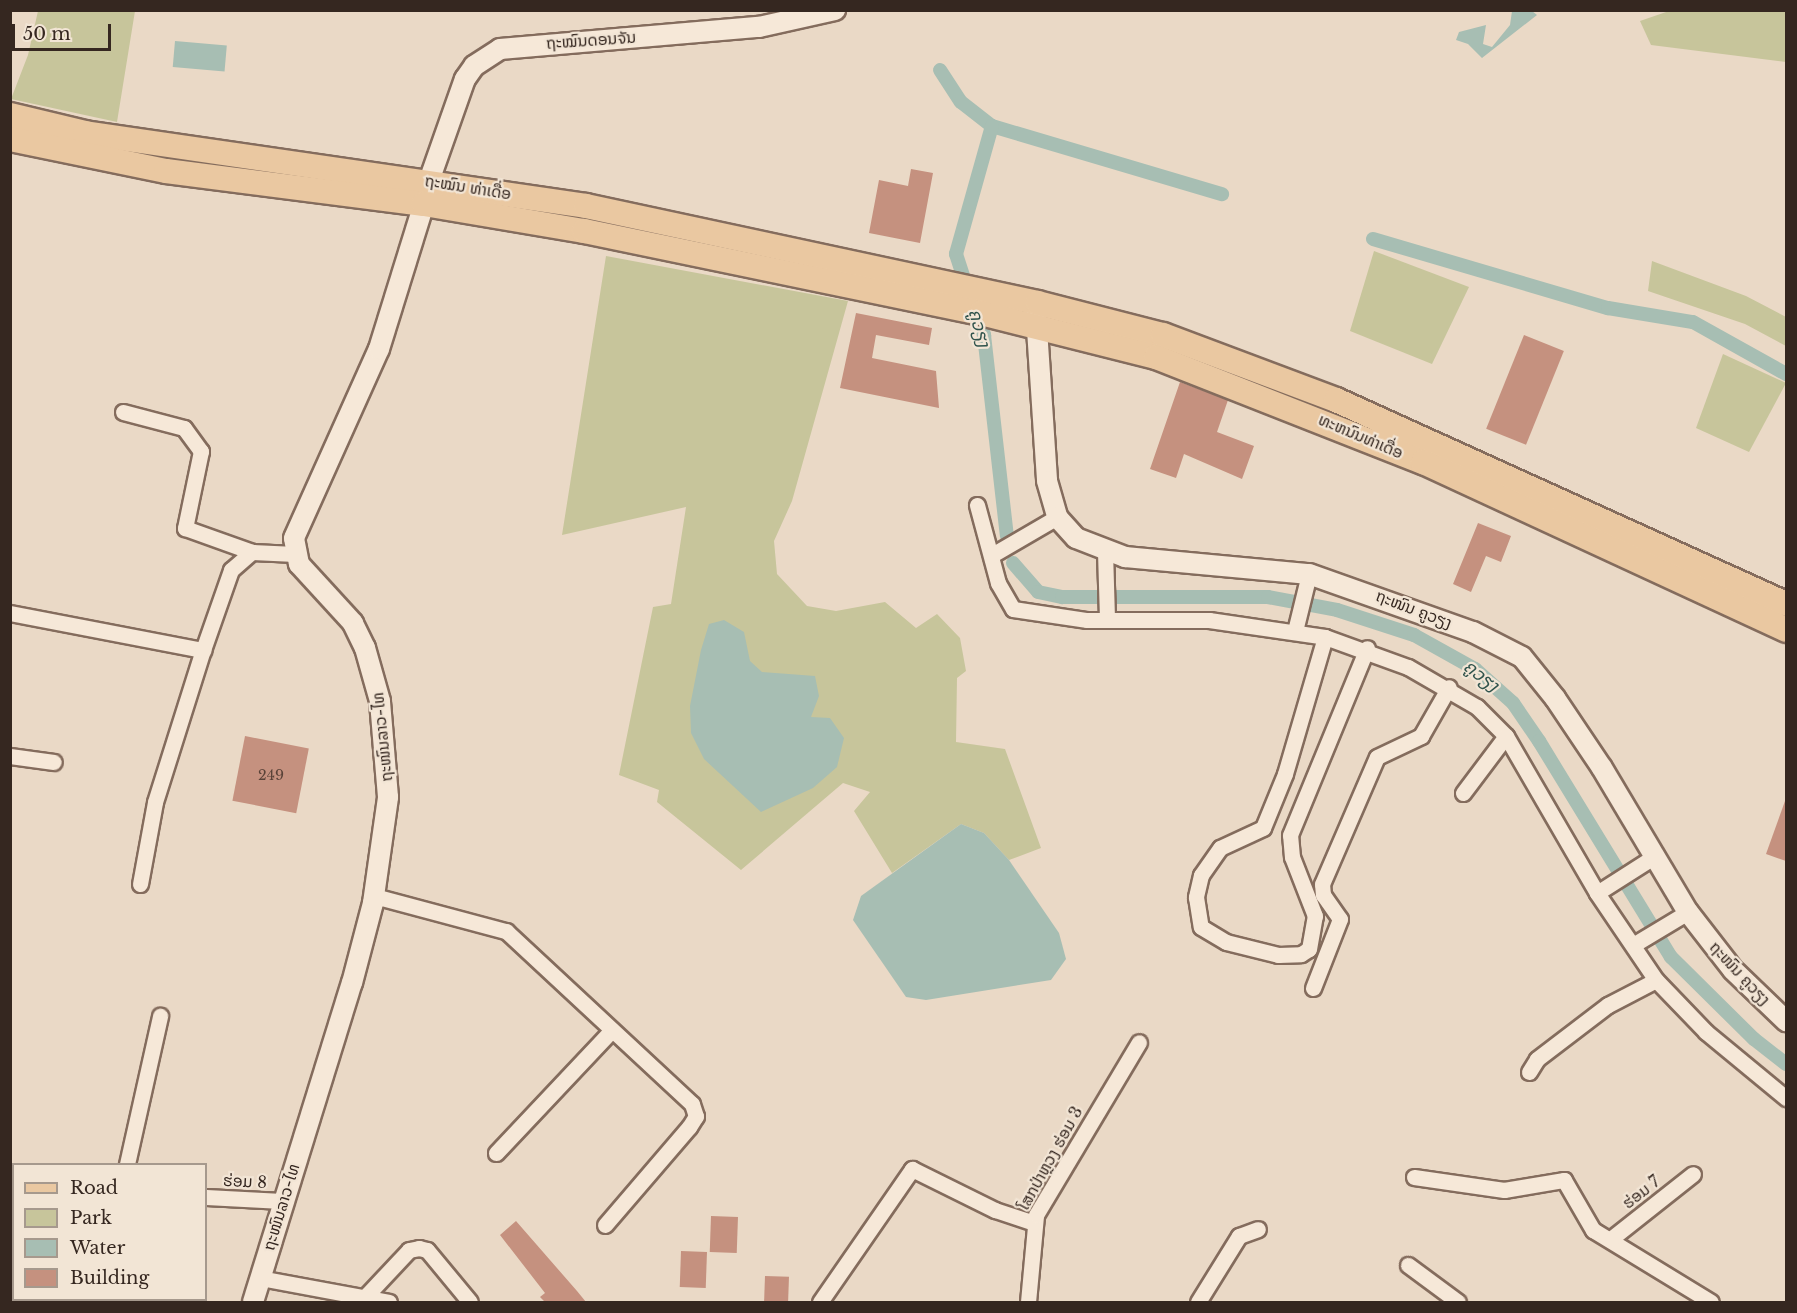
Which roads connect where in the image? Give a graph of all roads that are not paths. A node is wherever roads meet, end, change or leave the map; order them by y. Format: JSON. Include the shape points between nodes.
{"nodes":[{"id":1,"x":835,"y":10,"type":"edge"},
{"id":2,"x":10,"y":115,"type":"edge"},
{"id":3,"x":10,"y":140,"type":"edge"},
{"id":4,"x":426,"y":192,"type":"junction"},
{"id":5,"x":918,"y":289,"type":"joint"},
{"id":6,"x":1036,"y":314,"type":"junction"},
{"id":7,"x":123,"y":412,"type":"dead end"},
{"id":8,"x":977,"y":505,"type":"dead end"},
{"id":9,"x":1058,"y":517,"type":"junction"},
{"id":10,"x":252,"y":552,"type":"junction"},
{"id":11,"x":295,"y":554,"type":"junction"},
{"id":12,"x":992,"y":555,"type":"junction"},
{"id":13,"x":1105,"y":558,"type":"junction"},
{"id":14,"x":1307,"y":582,"type":"junction"},
{"id":15,"x":1786,"y":604,"type":"edge"},
{"id":16,"x":10,"y":613,"type":"edge"},
{"id":17,"x":1107,"y":614,"type":"junction"},
{"id":18,"x":1296,"y":629,"type":"junction"},
{"id":19,"x":1786,"y":630,"type":"edge"},
{"id":20,"x":1325,"y":637,"type":"junction"},
{"id":21,"x":1367,"y":648,"type":"junction"},
{"id":22,"x":203,"y":650,"type":"junction"},
{"id":23,"x":1449,"y":687,"type":"junction"},
{"id":24,"x":1506,"y":736,"type":"junction"},
{"id":25,"x":10,"y":756,"type":"edge"},
{"id":26,"x":54,"y":762,"type":"dead end"},
{"id":27,"x":1463,"y":793,"type":"dead end"},
{"id":28,"x":1651,"y":858,"type":"junction"},
{"id":29,"x":140,"y":884,"type":"dead end"},
{"id":30,"x":1601,"y":890,"type":"junction"},
{"id":31,"x":374,"y":896,"type":"junction"},
{"id":32,"x":1682,"y":915,"type":"junction"},
{"id":33,"x":1637,"y":942,"type":"junction"},
{"id":34,"x":1656,"y":980,"type":"junction"},
{"id":35,"x":1313,"y":988,"type":"dead end"},
{"id":36,"x":160,"y":1016,"type":"dead end"},
{"id":37,"x":1786,"y":1021,"type":"edge"},
{"id":38,"x":610,"y":1030,"type":"junction"},
{"id":39,"x":1139,"y":1042,"type":"dead end"},
{"id":40,"x":1529,"y":1072,"type":"dead end"},
{"id":41,"x":1786,"y":1098,"type":"edge"},
{"id":42,"x":496,"y":1153,"type":"dead end"},
{"id":43,"x":127,"y":1163,"type":"edge"},
{"id":44,"x":1693,"y":1174,"type":"dead end"},
{"id":45,"x":1414,"y":1177,"type":"dead end"},
{"id":46,"x":207,"y":1197,"type":"edge"},
{"id":47,"x":282,"y":1201,"type":"junction"},
{"id":48,"x":1034,"y":1223,"type":"junction"},
{"id":49,"x":605,"y":1225,"type":"dead end"},
{"id":50,"x":1258,"y":1229,"type":"dead end"},
{"id":51,"x":1612,"y":1238,"type":"junction"},
{"id":52,"x":1408,"y":1265,"type":"dead end"},
{"id":53,"x":260,"y":1278,"type":"junction"},
{"id":54,"x":364,"y":1298,"type":"junction"},
{"id":55,"x":253,"y":1302,"type":"edge"},
{"id":56,"x":389,"y":1302,"type":"edge"},
{"id":57,"x":470,"y":1302,"type":"edge"},
{"id":58,"x":820,"y":1302,"type":"edge"},
{"id":59,"x":1028,"y":1302,"type":"edge"},
{"id":60,"x":1198,"y":1302,"type":"edge"},
{"id":61,"x":1458,"y":1302,"type":"edge"},
{"id":62,"x":1710,"y":1302,"type":"edge"}],
"edges":[{"from":1,"to":4,"type":"street","name":"ຖະໝົນດອນຈັນ","via":[[759,27],[500,49],[479,61],[465,79]]},
{"from":2,"to":4,"type":"main road","name":"ຖະໝົນ ທ່າເດື່ອ","via":[[94,134]]},
{"from":3,"to":4,"type":"main road","name":"ຖະໝົນ ທ່າເດື່ອ","via":[[166,171]]},
{"from":4,"to":5,"type":"main road","name":"ຖະໝົນ ທ່າເດື່ອ","via":[[586,206]]},
{"from":4,"to":11,"type":"street","via":[[379,349],[296,529]]},
{"from":5,"to":6,"type":"main road","name":"ທະຫນົນທ່າເດື່ອ"},
{"from":6,"to":9,"type":"street","name":"ຖະໜົນ ຄູວຽງ","via":[[1047,481]]},
{"from":6,"to":15,"type":"main road","name":"ທະຫນົນທ່າເດື່ອ","via":[[1163,335],[1258,368],[1463,455]]},
{"from":6,"to":19,"type":"main road","name":"ທະຫນົນທ່າເດື່ອ","via":[[1272,399],[1423,462]]},
{"from":7,"to":10,"type":"street","via":[[184,428],[201,458],[185,528]]},
{"from":8,"to":12,"type":"street"},
{"from":9,"to":12,"type":"street"},
{"from":9,"to":13,"type":"street","name":"ຖະໜົນ ຄູວຽງ","via":[[1076,538]]},
{"from":10,"to":11,"type":"street"},
{"from":10,"to":22,"type":"street","via":[[231,570]]},
{"from":11,"to":31,"type":"street","name":"ຖະໜົນລາວ-ໄທ","via":[[353,623],[377,688],[389,768]]},
{"from":12,"to":17,"type":"street","via":[[998,583],[1013,609]]},
{"from":13,"to":14,"type":"street","name":"ຖະໜົນ ຄູວຽງ","via":[[1125,557]]},
{"from":13,"to":17,"type":"street"},
{"from":14,"to":18,"type":"street"},
{"from":14,"to":28,"type":"street","name":"ຖະໜົນ ຄູວຽງ","via":[[1462,627],[1522,657],[1556,698]]},
{"from":16,"to":22,"type":"street"},
{"from":17,"to":18,"type":"street"},
{"from":18,"to":20,"type":"street"},
{"from":20,"to":21,"type":"street"},
{"from":20,"to":21,"type":"street","via":[[1285,774],[1263,828],[1220,848],[1201,875],[1196,897],[1201,927],[1226,942],[1278,955],[1301,954],[1309,949],[1315,916],[1292,857],[1290,835]]},
{"from":21,"to":23,"type":"street"},
{"from":22,"to":29,"type":"street","via":[[155,802]]},
{"from":23,"to":24,"type":"street"},
{"from":23,"to":35,"type":"street","via":[[1421,736],[1377,757],[1322,884],[1323,895],[1340,920]]},
{"from":24,"to":27,"type":"street"},
{"from":24,"to":30,"type":"street"},
{"from":25,"to":26,"type":"street"},
{"from":28,"to":30,"type":"street"},
{"from":28,"to":32,"type":"street","name":"ຖະໜົນ ຄູວຽງ"},
{"from":30,"to":33,"type":"street"},
{"from":31,"to":38,"type":"street","via":[[506,931]]},
{"from":31,"to":47,"type":"street","name":"ຖະໜົນລາວ-ໄທ","via":[[352,983]]},
{"from":32,"to":33,"type":"street"},
{"from":32,"to":37,"type":"street","name":"ຖະໜົນ ຄູວຽງ"},
{"from":33,"to":34,"type":"street"},
{"from":34,"to":40,"type":"street","via":[[1608,1005],[1537,1059]]},
{"from":34,"to":41,"type":"street","via":[[1706,1032]]},
{"from":36,"to":43,"type":"street"},
{"from":38,"to":42,"type":"street"},
{"from":38,"to":49,"type":"street","via":[[692,1104],[696,1116]]},
{"from":39,"to":48,"type":"street","name":"ໂສກປ່າຫຼວງ ຮ່ອມ 3"},
{"from":44,"to":51,"type":"street","name":"ຮ່ອມ 7"},
{"from":45,"to":51,"type":"street","via":[[1504,1190],[1564,1180],[1590,1227]]},
{"from":46,"to":47,"type":"street","name":"ຮ່ອມ 8"},
{"from":47,"to":53,"type":"street","name":"ຖະໜົນລາວ-ໄທ"},
{"from":48,"to":58,"type":"street","via":[[995,1210],[912,1169]]},
{"from":48,"to":59,"type":"street","name":"ໂສກປ່າຫຼວງ ຮ່ອມ 3"},
{"from":50,"to":60,"type":"street","via":[[1239,1236]]},
{"from":51,"to":62,"type":"street"},
{"from":52,"to":61,"type":"street"},
{"from":53,"to":54,"type":"street"},
{"from":53,"to":55,"type":"street","name":"ຖະໜົນລາວ-ໄທ"},
{"from":54,"to":56,"type":"street"},
{"from":54,"to":57,"type":"street","via":[[409,1250],[419,1248],[427,1250]]}]}
